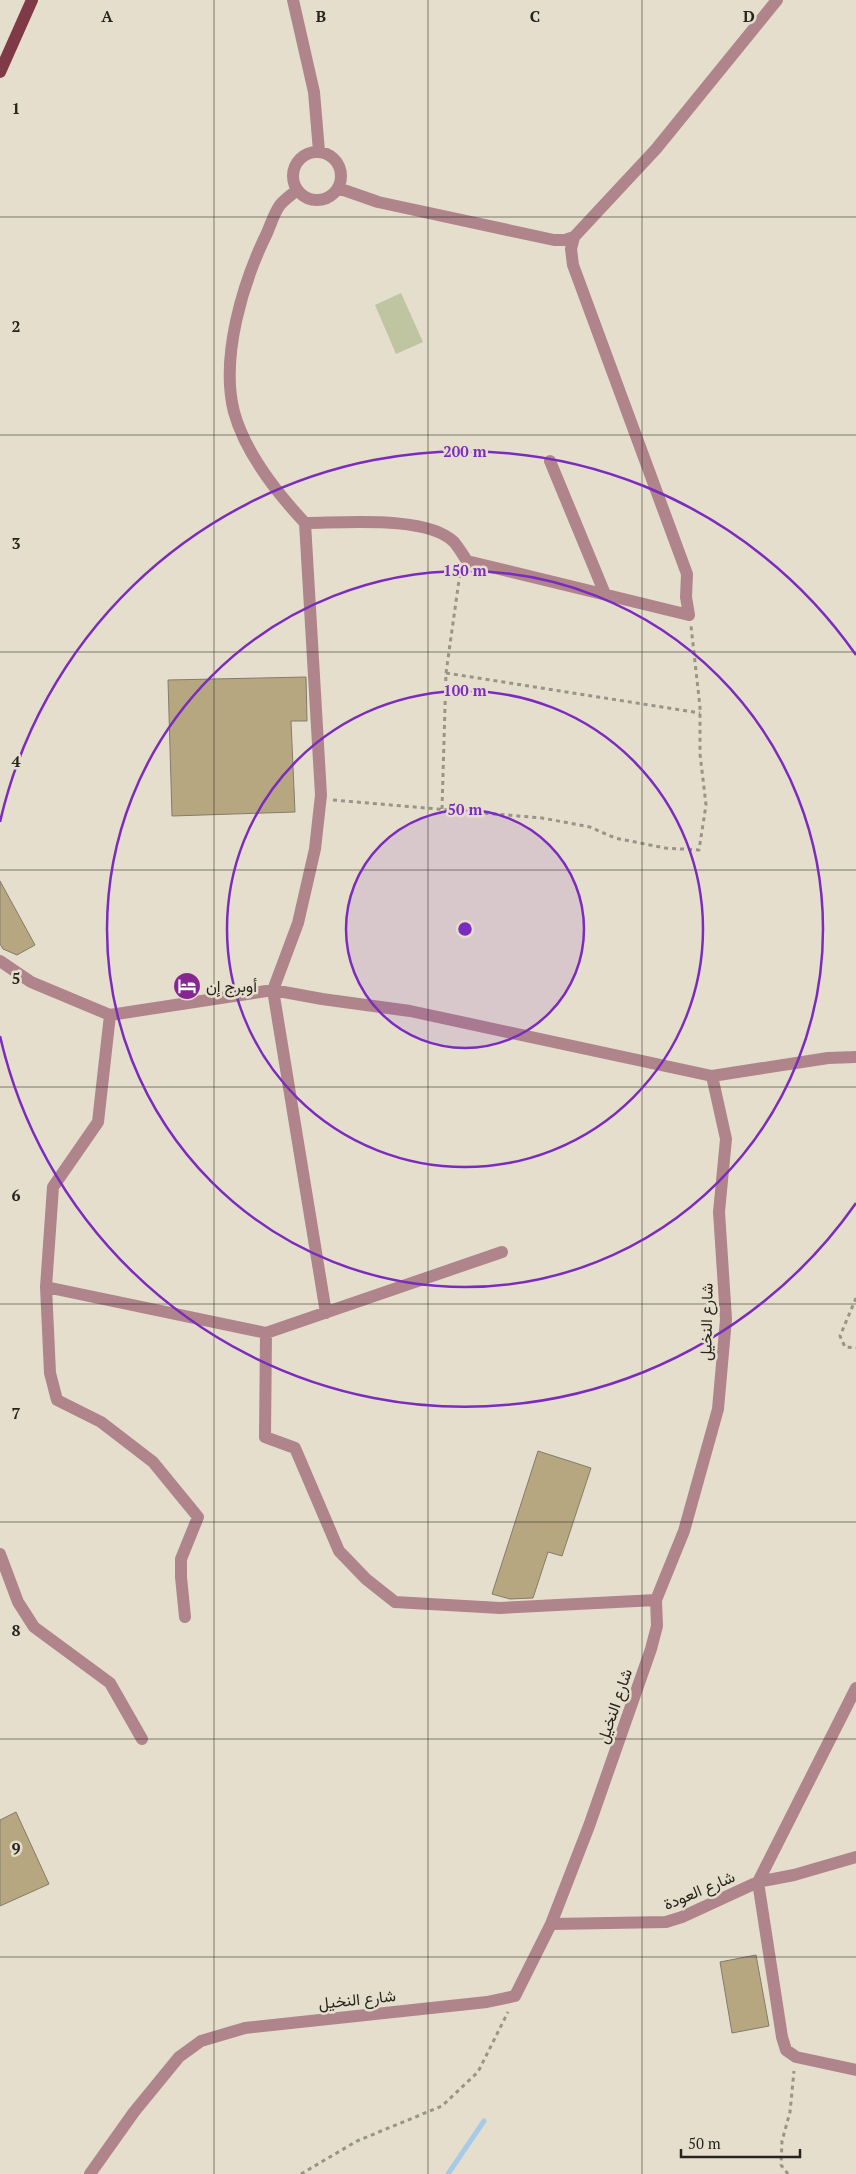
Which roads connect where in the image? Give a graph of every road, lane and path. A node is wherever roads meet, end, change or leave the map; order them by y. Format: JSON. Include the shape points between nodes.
{"nodes":[{"id":1,"x":32,"y":0,"type":"edge"},
{"id":2,"x":294,"y":0,"type":"edge"},
{"id":3,"x":777,"y":0,"type":"edge"},
{"id":4,"x":0,"y":72,"type":"edge"},
{"id":5,"x":319,"y":151,"type":"junction"},
{"id":6,"x":338,"y":188,"type":"junction"},
{"id":7,"x":297,"y":190,"type":"junction"},
{"id":8,"x":574,"y":236,"type":"junction"},
{"id":9,"x":550,"y":461,"type":"dead end"},
{"id":10,"x":306,"y":523,"type":"junction"},
{"id":11,"x":463,"y":555,"type":"junction"},
{"id":12,"x":605,"y":594,"type":"junction"},
{"id":13,"x":689,"y":615,"type":"junction"},
{"id":14,"x":446,"y":674,"type":"junction"},
{"id":15,"x":700,"y":713,"type":"junction"},
{"id":16,"x":320,"y":799,"type":"junction"},
{"id":17,"x":442,"y":809,"type":"junction"},
{"id":18,"x":0,"y":960,"type":"edge"},
{"id":19,"x":272,"y":990,"type":"junction"},
{"id":20,"x":110,"y":1015,"type":"junction"},
{"id":21,"x":856,"y":1057,"type":"edge"},
{"id":22,"x":712,"y":1076,"type":"junction"},
{"id":23,"x":502,"y":1252,"type":"dead end"},
{"id":24,"x":46,"y":1287,"type":"junction"},
{"id":25,"x":856,"y":1298,"type":"edge"},
{"id":26,"x":326,"y":1313,"type":"junction"},
{"id":27,"x":266,"y":1333,"type":"junction"},
{"id":28,"x":856,"y":1348,"type":"edge"},
{"id":29,"x":0,"y":1554,"type":"edge"},
{"id":30,"x":656,"y":1600,"type":"junction"},
{"id":31,"x":185,"y":1617,"type":"dead end"},
{"id":32,"x":856,"y":1688,"type":"edge"},
{"id":33,"x":142,"y":1739,"type":"dead end"},
{"id":34,"x":856,"y":1857,"type":"edge"},
{"id":35,"x":758,"y":1882,"type":"junction"},
{"id":36,"x":551,"y":1924,"type":"junction"},
{"id":37,"x":516,"y":1996,"type":"junction"},
{"id":38,"x":796,"y":2056,"type":"junction"},
{"id":39,"x":856,"y":2070,"type":"edge"},
{"id":40,"x":90,"y":2174,"type":"edge"},
{"id":41,"x":301,"y":2174,"type":"edge"},
{"id":42,"x":788,"y":2174,"type":"edge"}],
"edges":[{"from":1,"to":4,"type":"main road"},
{"from":2,"to":5,"type":"street","via":[[314,92]]},
{"from":3,"to":8,"type":"street","via":[[656,149]]},
{"from":5,"to":6,"type":"street","via":[[338,164],[341,180]]},
{"from":5,"to":7,"type":"street","via":[[304,155],[294,167],[292,175]]},
{"from":6,"to":7,"type":"street","via":[[333,195],[318,201],[303,196]]},
{"from":6,"to":8,"type":"street","via":[[378,202],[554,240]]},
{"from":7,"to":10,"type":"street","via":[[280,204],[253,261],[240,300],[233,336],[230,387],[234,413],[247,442],[282,496]]},
{"from":8,"to":13,"type":"street","via":[[571,249],[573,265],[687,574]]},
{"from":9,"to":12,"type":"street"},
{"from":10,"to":11,"type":"street","via":[[409,524],[432,530],[453,541]]},
{"from":10,"to":16,"type":"street"},
{"from":11,"to":12,"type":"street","via":[[467,562]]},
{"from":11,"to":14,"type":"path"},
{"from":12,"to":13,"type":"street"},
{"from":13,"to":15,"type":"path"},
{"from":14,"to":15,"type":"path"},
{"from":14,"to":17,"type":"path"},
{"from":15,"to":17,"type":"path","via":[[700,754],[706,805],[699,850],[648,845],[615,838],[590,827],[542,818]]},
{"from":16,"to":17,"type":"path"},
{"from":16,"to":19,"type":"street","via":[[315,849],[298,923]]},
{"from":18,"to":20,"type":"street","via":[[31,982]]},
{"from":19,"to":20,"type":"street"},
{"from":19,"to":22,"type":"street","via":[[410,1011]]},
{"from":19,"to":26,"type":"street"},
{"from":20,"to":24,"type":"street","via":[[98,1122],[53,1187]]},
{"from":21,"to":22,"type":"street","via":[[828,1058]]},
{"from":22,"to":30,"type":"street","name":"شارع النخيل","via":[[726,1139],[719,1212],[726,1319],[719,1401],[713,1434],[684,1531]]},
{"from":23,"to":26,"type":"street"},
{"from":24,"to":27,"type":"street"},
{"from":24,"to":31,"type":"street","via":[[50,1373],[58,1400],[101,1422],[153,1462],[198,1517],[181,1559]]},
{"from":25,"to":28,"type":"path","via":[[840,1336],[845,1347]]},
{"from":26,"to":27,"type":"street"},
{"from":27,"to":30,"type":"street","via":[[265,1437],[295,1448],[339,1551],[366,1579],[395,1602],[500,1608]]},
{"from":29,"to":33,"type":"street","via":[[18,1602],[34,1626],[110,1682]]},
{"from":30,"to":36,"type":"street","name":"شارع النخيل","via":[[657,1626],[651,1649]]},
{"from":32,"to":35,"type":"street"},
{"from":34,"to":35,"type":"street","name":"شارع العودة"},
{"from":35,"to":36,"type":"street","name":"شارع العودة","via":[[682,1918],[666,1922]]},
{"from":35,"to":38,"type":"street","via":[[782,2037],[786,2050]]},
{"from":36,"to":37,"type":"street","name":"شارع النخيل"},
{"from":37,"to":40,"type":"street","name":"شارع النخيل","via":[[487,2002],[245,2028],[201,2041],[179,2056]]},
{"from":37,"to":41,"type":"path","via":[[478,2072],[442,2106],[357,2140]]},
{"from":38,"to":39,"type":"street"},
{"from":38,"to":42,"type":"path","via":[[790,2112],[782,2141],[781,2164]]}]}
